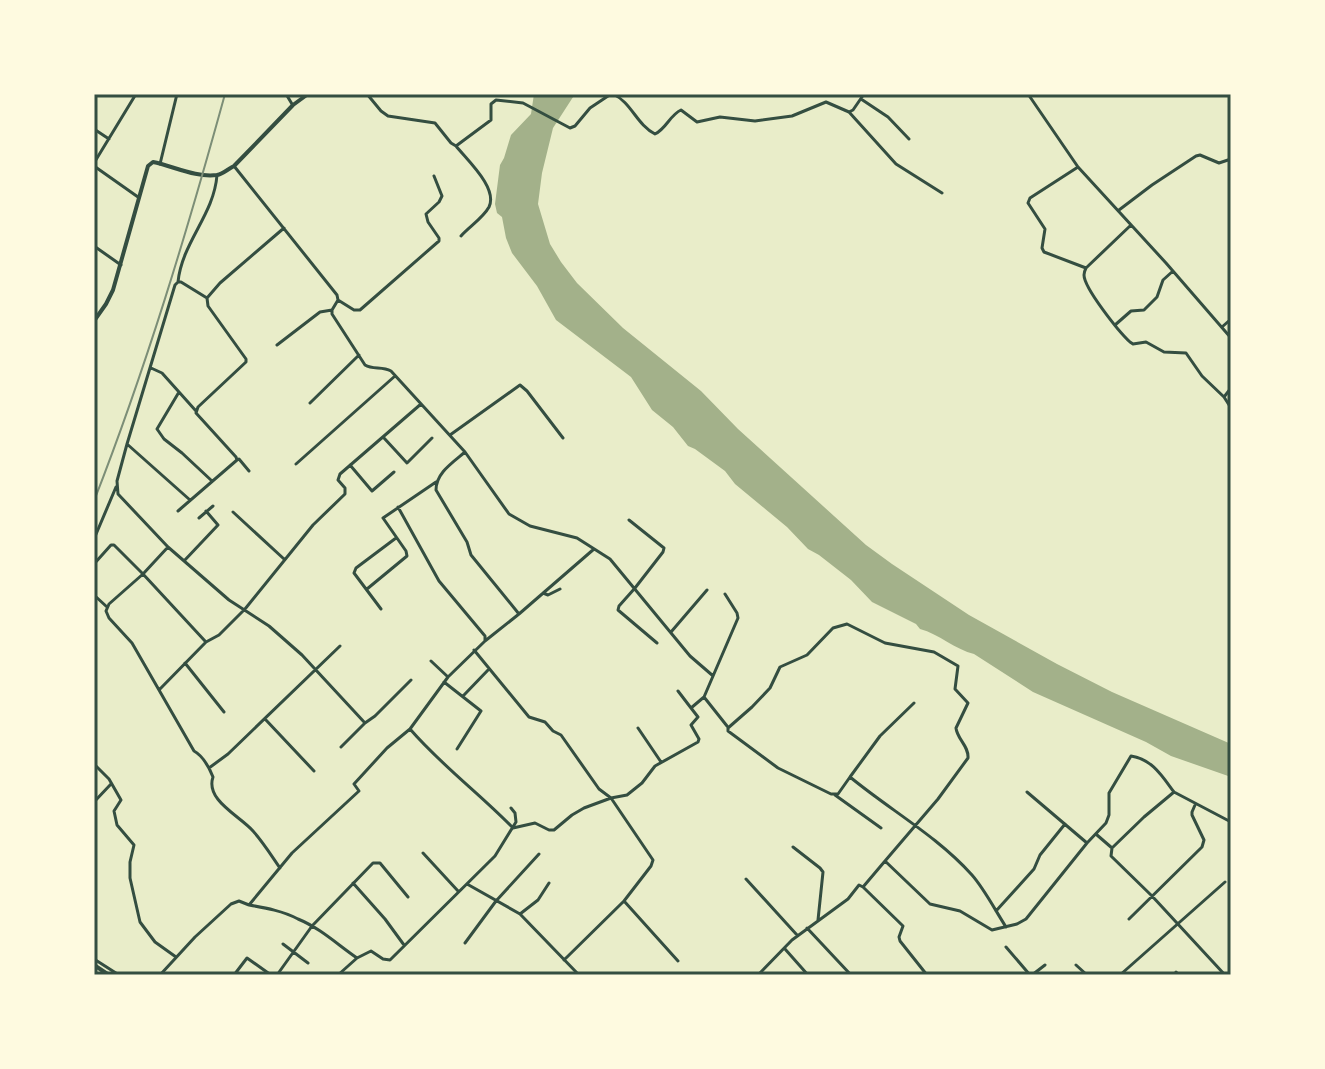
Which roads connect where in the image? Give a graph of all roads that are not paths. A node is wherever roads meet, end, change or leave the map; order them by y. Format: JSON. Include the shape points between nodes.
{"nodes":[{"id":1,"x":136,"y":94,"type":"edge"},
{"id":2,"x":177,"y":94,"type":"edge"},
{"id":3,"x":286,"y":94,"type":"edge"},
{"id":4,"x":308,"y":94,"type":"edge"},
{"id":5,"x":367,"y":94,"type":"edge"},
{"id":6,"x":612,"y":94,"type":"edge"},
{"id":7,"x":864,"y":94,"type":"edge"},
{"id":8,"x":1028,"y":94,"type":"edge"},
{"id":9,"x":861,"y":99,"type":"junction"},
{"id":10,"x":293,"y":105,"type":"junction"},
{"id":11,"x":849,"y":112,"type":"junction"},
{"id":12,"x":94,"y":129,"type":"edge"},
{"id":13,"x":109,"y":139,"type":"junction"},
{"id":14,"x":909,"y":139,"type":"dead end"},
{"id":15,"x":456,"y":146,"type":"junction"},
{"id":16,"x":1231,"y":159,"type":"edge"},
{"id":17,"x":160,"y":164,"type":"junction"},
{"id":18,"x":94,"y":165,"type":"edge"},
{"id":19,"x":234,"y":166,"type":"junction"},
{"id":20,"x":1078,"y":167,"type":"junction"},
{"id":21,"x":217,"y":175,"type":"junction"},
{"id":22,"x":434,"y":176,"type":"dead end"},
{"id":23,"x":942,"y":193,"type":"dead end"},
{"id":24,"x":138,"y":197,"type":"junction"},
{"id":25,"x":1117,"y":211,"type":"junction"},
{"id":26,"x":1131,"y":225,"type":"junction"},
{"id":27,"x":284,"y":228,"type":"junction"},
{"id":28,"x":461,"y":236,"type":"dead end"},
{"id":29,"x":94,"y":246,"type":"edge"},
{"id":30,"x":121,"y":265,"type":"junction"},
{"id":31,"x":1086,"y":268,"type":"junction"},
{"id":32,"x":1173,"y":271,"type":"junction"},
{"id":33,"x":178,"y":282,"type":"junction"},
{"id":34,"x":207,"y":298,"type":"junction"},
{"id":35,"x":338,"y":300,"type":"junction"},
{"id":36,"x":332,"y":310,"type":"junction"},
{"id":37,"x":1231,"y":319,"type":"edge"},
{"id":38,"x":94,"y":321,"type":"edge"},
{"id":39,"x":1115,"y":325,"type":"junction"},
{"id":40,"x":1222,"y":327,"type":"junction"},
{"id":41,"x":1231,"y":338,"type":"edge"},
{"id":42,"x":277,"y":345,"type":"dead end"},
{"id":43,"x":359,"y":355,"type":"junction"},
{"id":44,"x":151,"y":368,"type":"junction"},
{"id":45,"x":395,"y":376,"type":"junction"},
{"id":46,"x":1231,"y":388,"type":"edge"},
{"id":47,"x":179,"y":392,"type":"junction"},
{"id":48,"x":1224,"y":397,"type":"junction"},
{"id":49,"x":310,"y":403,"type":"dead end"},
{"id":50,"x":421,"y":404,"type":"junction"},
{"id":51,"x":1231,"y":408,"type":"edge"},
{"id":52,"x":196,"y":411,"type":"junction"},
{"id":53,"x":450,"y":435,"type":"junction"},
{"id":54,"x":383,"y":437,"type":"junction"},
{"id":55,"x":432,"y":438,"type":"dead end"},
{"id":56,"x":563,"y":438,"type":"dead end"},
{"id":57,"x":127,"y":444,"type":"junction"},
{"id":58,"x":465,"y":452,"type":"junction"},
{"id":59,"x":236,"y":457,"type":"junction"},
{"id":60,"x":296,"y":464,"type":"dead end"},
{"id":61,"x":350,"y":465,"type":"junction"},
{"id":62,"x":249,"y":471,"type":"dead end"},
{"id":63,"x":394,"y":472,"type":"dead end"},
{"id":64,"x":212,"y":481,"type":"junction"},
{"id":65,"x":436,"y":482,"type":"junction"},
{"id":66,"x":117,"y":487,"type":"junction"},
{"id":67,"x":190,"y":500,"type":"junction"},
{"id":68,"x":213,"y":506,"type":"dead end"},
{"id":69,"x":398,"y":507,"type":"junction"},
{"id":70,"x":178,"y":511,"type":"dead end"},
{"id":71,"x":206,"y":511,"type":"junction"},
{"id":72,"x":233,"y":512,"type":"dead end"},
{"id":73,"x":199,"y":518,"type":"dead end"},
{"id":74,"x":629,"y":520,"type":"dead end"},
{"id":75,"x":396,"y":538,"type":"junction"},
{"id":76,"x":94,"y":539,"type":"edge"},
{"id":77,"x":168,"y":547,"type":"junction"},
{"id":78,"x":594,"y":549,"type":"junction"},
{"id":79,"x":284,"y":559,"type":"junction"},
{"id":80,"x":184,"y":561,"type":"junction"},
{"id":81,"x":94,"y":564,"type":"edge"},
{"id":82,"x":143,"y":574,"type":"junction"},
{"id":83,"x":635,"y":588,"type":"junction"},
{"id":84,"x":367,"y":589,"type":"junction"},
{"id":85,"x":560,"y":589,"type":"dead end"},
{"id":86,"x":707,"y":590,"type":"dead end"},
{"id":87,"x":543,"y":593,"type":"junction"},
{"id":88,"x":725,"y":594,"type":"dead end"},
{"id":89,"x":94,"y":595,"type":"edge"},
{"id":90,"x":107,"y":607,"type":"junction"},
{"id":91,"x":245,"y":609,"type":"junction"},
{"id":92,"x":381,"y":609,"type":"dead end"},
{"id":93,"x":519,"y":614,"type":"junction"},
{"id":94,"x":671,"y":632,"type":"junction"},
{"id":95,"x":485,"y":641,"type":"junction"},
{"id":96,"x":206,"y":642,"type":"junction"},
{"id":97,"x":657,"y":643,"type":"dead end"},
{"id":98,"x":340,"y":646,"type":"dead end"},
{"id":99,"x":474,"y":650,"type":"junction"},
{"id":100,"x":431,"y":661,"type":"dead end"},
{"id":101,"x":185,"y":663,"type":"junction"},
{"id":102,"x":489,"y":669,"type":"junction"},
{"id":103,"x":316,"y":670,"type":"junction"},
{"id":104,"x":712,"y":675,"type":"junction"},
{"id":105,"x":448,"y":677,"type":"junction"},
{"id":106,"x":411,"y":680,"type":"dead end"},
{"id":107,"x":444,"y":682,"type":"junction"},
{"id":108,"x":159,"y":690,"type":"junction"},
{"id":109,"x":678,"y":691,"type":"dead end"},
{"id":110,"x":463,"y":696,"type":"junction"},
{"id":111,"x":704,"y":697,"type":"junction"},
{"id":112,"x":914,"y":703,"type":"dead end"},
{"id":113,"x":691,"y":708,"type":"junction"},
{"id":114,"x":224,"y":712,"type":"dead end"},
{"id":115,"x":265,"y":719,"type":"junction"},
{"id":116,"x":365,"y":723,"type":"junction"},
{"id":117,"x":638,"y":728,"type":"dead end"},
{"id":118,"x":728,"y":728,"type":"junction"},
{"id":119,"x":410,"y":729,"type":"junction"},
{"id":120,"x":341,"y":747,"type":"dead end"},
{"id":121,"x":457,"y":749,"type":"dead end"},
{"id":122,"x":661,"y":763,"type":"junction"},
{"id":123,"x":94,"y":764,"type":"edge"},
{"id":124,"x":209,"y":768,"type":"junction"},
{"id":125,"x":314,"y":771,"type":"dead end"},
{"id":126,"x":850,"y":777,"type":"junction"},
{"id":127,"x":111,"y":784,"type":"junction"},
{"id":128,"x":1027,"y":792,"type":"dead end"},
{"id":129,"x":1174,"y":792,"type":"junction"},
{"id":130,"x":835,"y":795,"type":"junction"},
{"id":131,"x":611,"y":798,"type":"junction"},
{"id":132,"x":94,"y":802,"type":"edge"},
{"id":133,"x":1196,"y":804,"type":"junction"},
{"id":134,"x":511,"y":808,"type":"dead end"},
{"id":135,"x":1231,"y":822,"type":"edge"},
{"id":136,"x":1065,"y":824,"type":"junction"},
{"id":137,"x":916,"y":826,"type":"junction"},
{"id":138,"x":513,"y":828,"type":"junction"},
{"id":139,"x":881,"y":828,"type":"dead end"},
{"id":140,"x":1095,"y":834,"type":"junction"},
{"id":141,"x":1087,"y":843,"type":"junction"},
{"id":142,"x":793,"y":847,"type":"dead end"},
{"id":143,"x":1112,"y":848,"type":"junction"},
{"id":144,"x":423,"y":853,"type":"dead end"},
{"id":145,"x":539,"y":854,"type":"dead end"},
{"id":146,"x":885,"y":861,"type":"junction"},
{"id":147,"x":280,"y":868,"type":"junction"},
{"id":148,"x":746,"y":879,"type":"dead end"},
{"id":149,"x":1225,"y":882,"type":"dead end"},
{"id":150,"x":353,"y":883,"type":"junction"},
{"id":151,"x":549,"y":883,"type":"dead end"},
{"id":152,"x":467,"y":884,"type":"junction"},
{"id":153,"x":863,"y":887,"type":"junction"},
{"id":154,"x":459,"y":892,"type":"junction"},
{"id":155,"x":1152,"y":896,"type":"junction"},
{"id":156,"x":408,"y":897,"type":"dead end"},
{"id":157,"x":496,"y":901,"type":"junction"},
{"id":158,"x":624,"y":901,"type":"junction"},
{"id":159,"x":249,"y":905,"type":"junction"},
{"id":160,"x":996,"y":911,"type":"junction"},
{"id":161,"x":520,"y":914,"type":"junction"},
{"id":162,"x":1129,"y":919,"type":"dead end"},
{"id":163,"x":818,"y":920,"type":"junction"},
{"id":164,"x":1178,"y":923,"type":"junction"},
{"id":165,"x":312,"y":926,"type":"junction"},
{"id":166,"x":1006,"y":927,"type":"junction"},
{"id":167,"x":807,"y":928,"type":"junction"},
{"id":168,"x":797,"y":936,"type":"junction"},
{"id":169,"x":465,"y":943,"type":"dead end"},
{"id":170,"x":283,"y":944,"type":"dead end"},
{"id":171,"x":405,"y":947,"type":"junction"},
{"id":172,"x":1006,"y":947,"type":"dead end"},
{"id":173,"x":785,"y":949,"type":"junction"},
{"id":174,"x":292,"y":952,"type":"junction"},
{"id":175,"x":176,"y":957,"type":"junction"},
{"id":176,"x":357,"y":958,"type":"junction"},
{"id":177,"x":564,"y":960,"type":"junction"},
{"id":178,"x":678,"y":961,"type":"dead end"},
{"id":179,"x":94,"y":962,"type":"edge"},
{"id":180,"x":308,"y":963,"type":"dead end"},
{"id":181,"x":1045,"y":965,"type":"dead end"},
{"id":182,"x":1076,"y":965,"type":"dead end"},
{"id":183,"x":1231,"y":969,"type":"edge"},
{"id":184,"x":109,"y":975,"type":"edge"},
{"id":185,"x":119,"y":975,"type":"edge"},
{"id":186,"x":160,"y":975,"type":"edge"},
{"id":187,"x":234,"y":975,"type":"edge"},
{"id":188,"x":271,"y":975,"type":"edge"},
{"id":189,"x":277,"y":975,"type":"edge"},
{"id":190,"x":338,"y":975,"type":"edge"},
{"id":191,"x":579,"y":975,"type":"edge"},
{"id":192,"x":758,"y":975,"type":"edge"},
{"id":193,"x":808,"y":975,"type":"edge"},
{"id":194,"x":851,"y":975,"type":"edge"},
{"id":195,"x":927,"y":975,"type":"edge"},
{"id":196,"x":1031,"y":975,"type":"edge"},
{"id":197,"x":1087,"y":975,"type":"edge"},
{"id":198,"x":1120,"y":975,"type":"edge"},
{"id":199,"x":1225,"y":975,"type":"edge"}],
"edges":[{"from":1,"to":13,"type":"street"},
{"from":2,"to":17,"type":"street"},
{"from":3,"to":10,"type":"street"},
{"from":4,"to":10,"type":"street"},
{"from":5,"to":15,"type":"street","via":[[388,116],[435,123]]},
{"from":6,"to":11,"type":"street","via":[[655,134],[681,110],[697,122],[792,116],[826,102]]},
{"from":6,"to":15,"type":"street","via":[[570,128],[529,105],[492,101],[491,120]]},
{"from":7,"to":9,"type":"street"},
{"from":8,"to":20,"type":"street"},
{"from":9,"to":11,"type":"street"},
{"from":9,"to":14,"type":"street"},
{"from":10,"to":19,"type":"street"},
{"from":11,"to":23,"type":"street","via":[[896,164]]},
{"from":12,"to":13,"type":"street"},
{"from":13,"to":18,"type":"street"},
{"from":15,"to":28,"type":"street","via":[[491,196],[489,207]]},
{"from":16,"to":25,"type":"street","via":[[1219,163],[1196,156]]},
{"from":17,"to":21,"type":"street"},
{"from":17,"to":24,"type":"street","via":[[148,166]]},
{"from":18,"to":24,"type":"street"},
{"from":19,"to":21,"type":"street"},
{"from":19,"to":27,"type":"street"},
{"from":20,"to":25,"type":"street"},
{"from":20,"to":31,"type":"street","via":[[1028,203],[1045,229],[1044,252]]},
{"from":21,"to":33,"type":"street","via":[[216,192],[182,260]]},
{"from":22,"to":35,"type":"street","via":[[442,196],[426,218],[439,241],[360,310]]},
{"from":24,"to":30,"type":"street"},
{"from":25,"to":26,"type":"street"},
{"from":26,"to":31,"type":"street"},
{"from":26,"to":32,"type":"street"},
{"from":27,"to":34,"type":"street"},
{"from":27,"to":35,"type":"street"},
{"from":29,"to":30,"type":"street"},
{"from":30,"to":38,"type":"street"},
{"from":31,"to":39,"type":"street","via":[[1086,281]]},
{"from":32,"to":39,"type":"street","via":[[1144,310],[1131,311]]},
{"from":32,"to":40,"type":"street"},
{"from":33,"to":34,"type":"street"},
{"from":33,"to":44,"type":"street"},
{"from":34,"to":52,"type":"street","via":[[246,362]]},
{"from":35,"to":36,"type":"street"},
{"from":36,"to":42,"type":"street","via":[[323,310]]},
{"from":36,"to":43,"type":"street"},
{"from":37,"to":40,"type":"street"},
{"from":39,"to":48,"type":"street","via":[[1133,344],[1146,342],[1164,352],[1186,353]]},
{"from":40,"to":41,"type":"street"},
{"from":43,"to":45,"type":"street","via":[[369,368],[386,369]]},
{"from":43,"to":49,"type":"street"},
{"from":44,"to":47,"type":"street"},
{"from":44,"to":57,"type":"street"},
{"from":45,"to":50,"type":"street"},
{"from":45,"to":60,"type":"street"},
{"from":46,"to":48,"type":"street"},
{"from":47,"to":52,"type":"street"},
{"from":47,"to":64,"type":"street","via":[[157,429]]},
{"from":48,"to":51,"type":"street"},
{"from":50,"to":53,"type":"street"},
{"from":50,"to":54,"type":"street"},
{"from":52,"to":59,"type":"street"},
{"from":53,"to":56,"type":"street","via":[[520,385]]},
{"from":53,"to":58,"type":"street"},
{"from":54,"to":55,"type":"street","via":[[407,463]]},
{"from":54,"to":61,"type":"street"},
{"from":57,"to":66,"type":"street"},
{"from":57,"to":67,"type":"street"},
{"from":58,"to":65,"type":"street"},
{"from":58,"to":78,"type":"street","via":[[509,514]]},
{"from":59,"to":62,"type":"street"},
{"from":59,"to":64,"type":"street"},
{"from":61,"to":63,"type":"street","via":[[372,491]]},
{"from":61,"to":79,"type":"street","via":[[338,478],[345,494]]},
{"from":64,"to":67,"type":"street"},
{"from":65,"to":69,"type":"street"},
{"from":65,"to":93,"type":"street","via":[[471,555]]},
{"from":66,"to":76,"type":"street"},
{"from":66,"to":77,"type":"street","via":[[121,498]]},
{"from":67,"to":70,"type":"street"},
{"from":68,"to":71,"type":"street"},
{"from":69,"to":75,"type":"street","via":[[383,520]]},
{"from":69,"to":95,"type":"street","via":[[439,581]]},
{"from":71,"to":73,"type":"street"},
{"from":71,"to":80,"type":"street","via":[[218,525]]},
{"from":72,"to":79,"type":"street"},
{"from":74,"to":83,"type":"street","via":[[664,548]]},
{"from":75,"to":84,"type":"street","via":[[407,556]]},
{"from":75,"to":84,"type":"street","via":[[355,571]]},
{"from":77,"to":80,"type":"street"},
{"from":77,"to":82,"type":"street"},
{"from":78,"to":83,"type":"street"},
{"from":78,"to":87,"type":"street"},
{"from":79,"to":91,"type":"street"},
{"from":80,"to":91,"type":"street"},
{"from":81,"to":82,"type":"street","via":[[114,545]]},
{"from":82,"to":90,"type":"street"},
{"from":82,"to":96,"type":"street"},
{"from":83,"to":94,"type":"street"},
{"from":83,"to":97,"type":"street","via":[[618,610]]},
{"from":84,"to":92,"type":"street"},
{"from":85,"to":87,"type":"street"},
{"from":86,"to":94,"type":"street"},
{"from":87,"to":93,"type":"street"},
{"from":88,"to":104,"type":"street","via":[[738,618]]},
{"from":89,"to":90,"type":"street"},
{"from":90,"to":108,"type":"street","via":[[109,618],[132,643]]},
{"from":91,"to":96,"type":"street"},
{"from":91,"to":103,"type":"street"},
{"from":93,"to":95,"type":"street"},
{"from":94,"to":104,"type":"street"},
{"from":95,"to":99,"type":"street"},
{"from":96,"to":101,"type":"street"},
{"from":98,"to":103,"type":"street"},
{"from":99,"to":102,"type":"street"},
{"from":99,"to":105,"type":"street"},
{"from":100,"to":105,"type":"street"},
{"from":101,"to":108,"type":"street"},
{"from":101,"to":114,"type":"street"},
{"from":102,"to":110,"type":"street"},
{"from":102,"to":131,"type":"street","via":[[529,717],[561,735]]},
{"from":103,"to":115,"type":"street"},
{"from":103,"to":116,"type":"street"},
{"from":104,"to":111,"type":"street"},
{"from":105,"to":107,"type":"street"},
{"from":106,"to":116,"type":"street"},
{"from":107,"to":110,"type":"street"},
{"from":107,"to":119,"type":"street"},
{"from":108,"to":124,"type":"street"},
{"from":109,"to":113,"type":"street"},
{"from":110,"to":121,"type":"street","via":[[481,711]]},
{"from":111,"to":113,"type":"street"},
{"from":111,"to":118,"type":"street"},
{"from":112,"to":126,"type":"street","via":[[880,736]]},
{"from":113,"to":122,"type":"street","via":[[698,717],[691,727],[699,741]]},
{"from":115,"to":124,"type":"street"},
{"from":115,"to":125,"type":"street"},
{"from":116,"to":120,"type":"street"},
{"from":117,"to":122,"type":"street"},
{"from":118,"to":130,"type":"street","via":[[729,734],[778,768]]},
{"from":118,"to":137,"type":"street","via":[[770,688],[780,667],[807,655],[837,626],[851,625],[889,644],[934,652],[958,666],[955,689],[968,703],[956,732],[969,755]]},
{"from":119,"to":138,"type":"street"},
{"from":119,"to":147,"type":"street","via":[[354,784],[359,791]]},
{"from":122,"to":131,"type":"street","via":[[631,792]]},
{"from":123,"to":127,"type":"street"},
{"from":124,"to":147,"type":"street","via":[[212,791],[253,831]]},
{"from":126,"to":130,"type":"street"},
{"from":126,"to":137,"type":"street"},
{"from":127,"to":132,"type":"street"},
{"from":127,"to":175,"type":"street","via":[[121,800],[114,811],[117,825],[134,845],[129,871],[140,922],[157,945]]},
{"from":128,"to":136,"type":"street"},
{"from":129,"to":133,"type":"street"},
{"from":129,"to":140,"type":"street","via":[[1152,764],[1131,756],[1109,793],[1108,819]]},
{"from":129,"to":143,"type":"street"},
{"from":130,"to":139,"type":"street"},
{"from":131,"to":138,"type":"street","via":[[584,808],[554,830],[535,823]]},
{"from":131,"to":158,"type":"street","via":[[653,860]]},
{"from":133,"to":135,"type":"street"},
{"from":133,"to":155,"type":"street","via":[[1192,812],[1202,847]]},
{"from":134,"to":138,"type":"street"},
{"from":136,"to":141,"type":"street"},
{"from":136,"to":160,"type":"street"},
{"from":137,"to":146,"type":"street"},
{"from":137,"to":160,"type":"street","via":[[974,877]]},
{"from":138,"to":152,"type":"street"},
{"from":140,"to":141,"type":"street"},
{"from":140,"to":143,"type":"street"},
{"from":141,"to":166,"type":"street","via":[[1026,919]]},
{"from":142,"to":163,"type":"street","via":[[823,872]]},
{"from":143,"to":155,"type":"street","via":[[1111,856]]},
{"from":144,"to":154,"type":"street"},
{"from":145,"to":157,"type":"street"},
{"from":146,"to":153,"type":"street"},
{"from":146,"to":166,"type":"street","via":[[930,904],[960,911],[992,930]]},
{"from":147,"to":159,"type":"street"},
{"from":148,"to":168,"type":"street"},
{"from":149,"to":164,"type":"street"},
{"from":150,"to":156,"type":"street","via":[[376,862]]},
{"from":150,"to":165,"type":"street"},
{"from":150,"to":171,"type":"street"},
{"from":151,"to":161,"type":"street"},
{"from":152,"to":154,"type":"street"},
{"from":152,"to":157,"type":"street"},
{"from":153,"to":163,"type":"street"},
{"from":153,"to":195,"type":"street","via":[[903,926],[900,941]]},
{"from":154,"to":171,"type":"street"},
{"from":155,"to":162,"type":"street"},
{"from":155,"to":164,"type":"street"},
{"from":157,"to":161,"type":"street"},
{"from":157,"to":169,"type":"street"},
{"from":158,"to":177,"type":"street"},
{"from":158,"to":178,"type":"street"},
{"from":159,"to":165,"type":"street"},
{"from":159,"to":175,"type":"street","via":[[231,904]]},
{"from":160,"to":166,"type":"street"},
{"from":161,"to":177,"type":"street"},
{"from":163,"to":167,"type":"street"},
{"from":164,"to":198,"type":"street"},
{"from":164,"to":199,"type":"street"},
{"from":165,"to":174,"type":"street"},
{"from":165,"to":176,"type":"street"},
{"from":167,"to":168,"type":"street"},
{"from":167,"to":194,"type":"street"},
{"from":168,"to":173,"type":"street"},
{"from":170,"to":174,"type":"street"},
{"from":171,"to":176,"type":"street","via":[[388,960],[371,951]]},
{"from":172,"to":196,"type":"street"},
{"from":173,"to":192,"type":"street"},
{"from":173,"to":193,"type":"street"},
{"from":174,"to":180,"type":"street"},
{"from":174,"to":189,"type":"street"},
{"from":175,"to":186,"type":"street"},
{"from":176,"to":190,"type":"street"},
{"from":177,"to":191,"type":"street"},
{"from":179,"to":184,"type":"street"},
{"from":179,"to":185,"type":"street"},
{"from":181,"to":196,"type":"street"},
{"from":182,"to":197,"type":"street"},
{"from":183,"to":199,"type":"street"},
{"from":187,"to":188,"type":"street","via":[[247,958]]}]}
